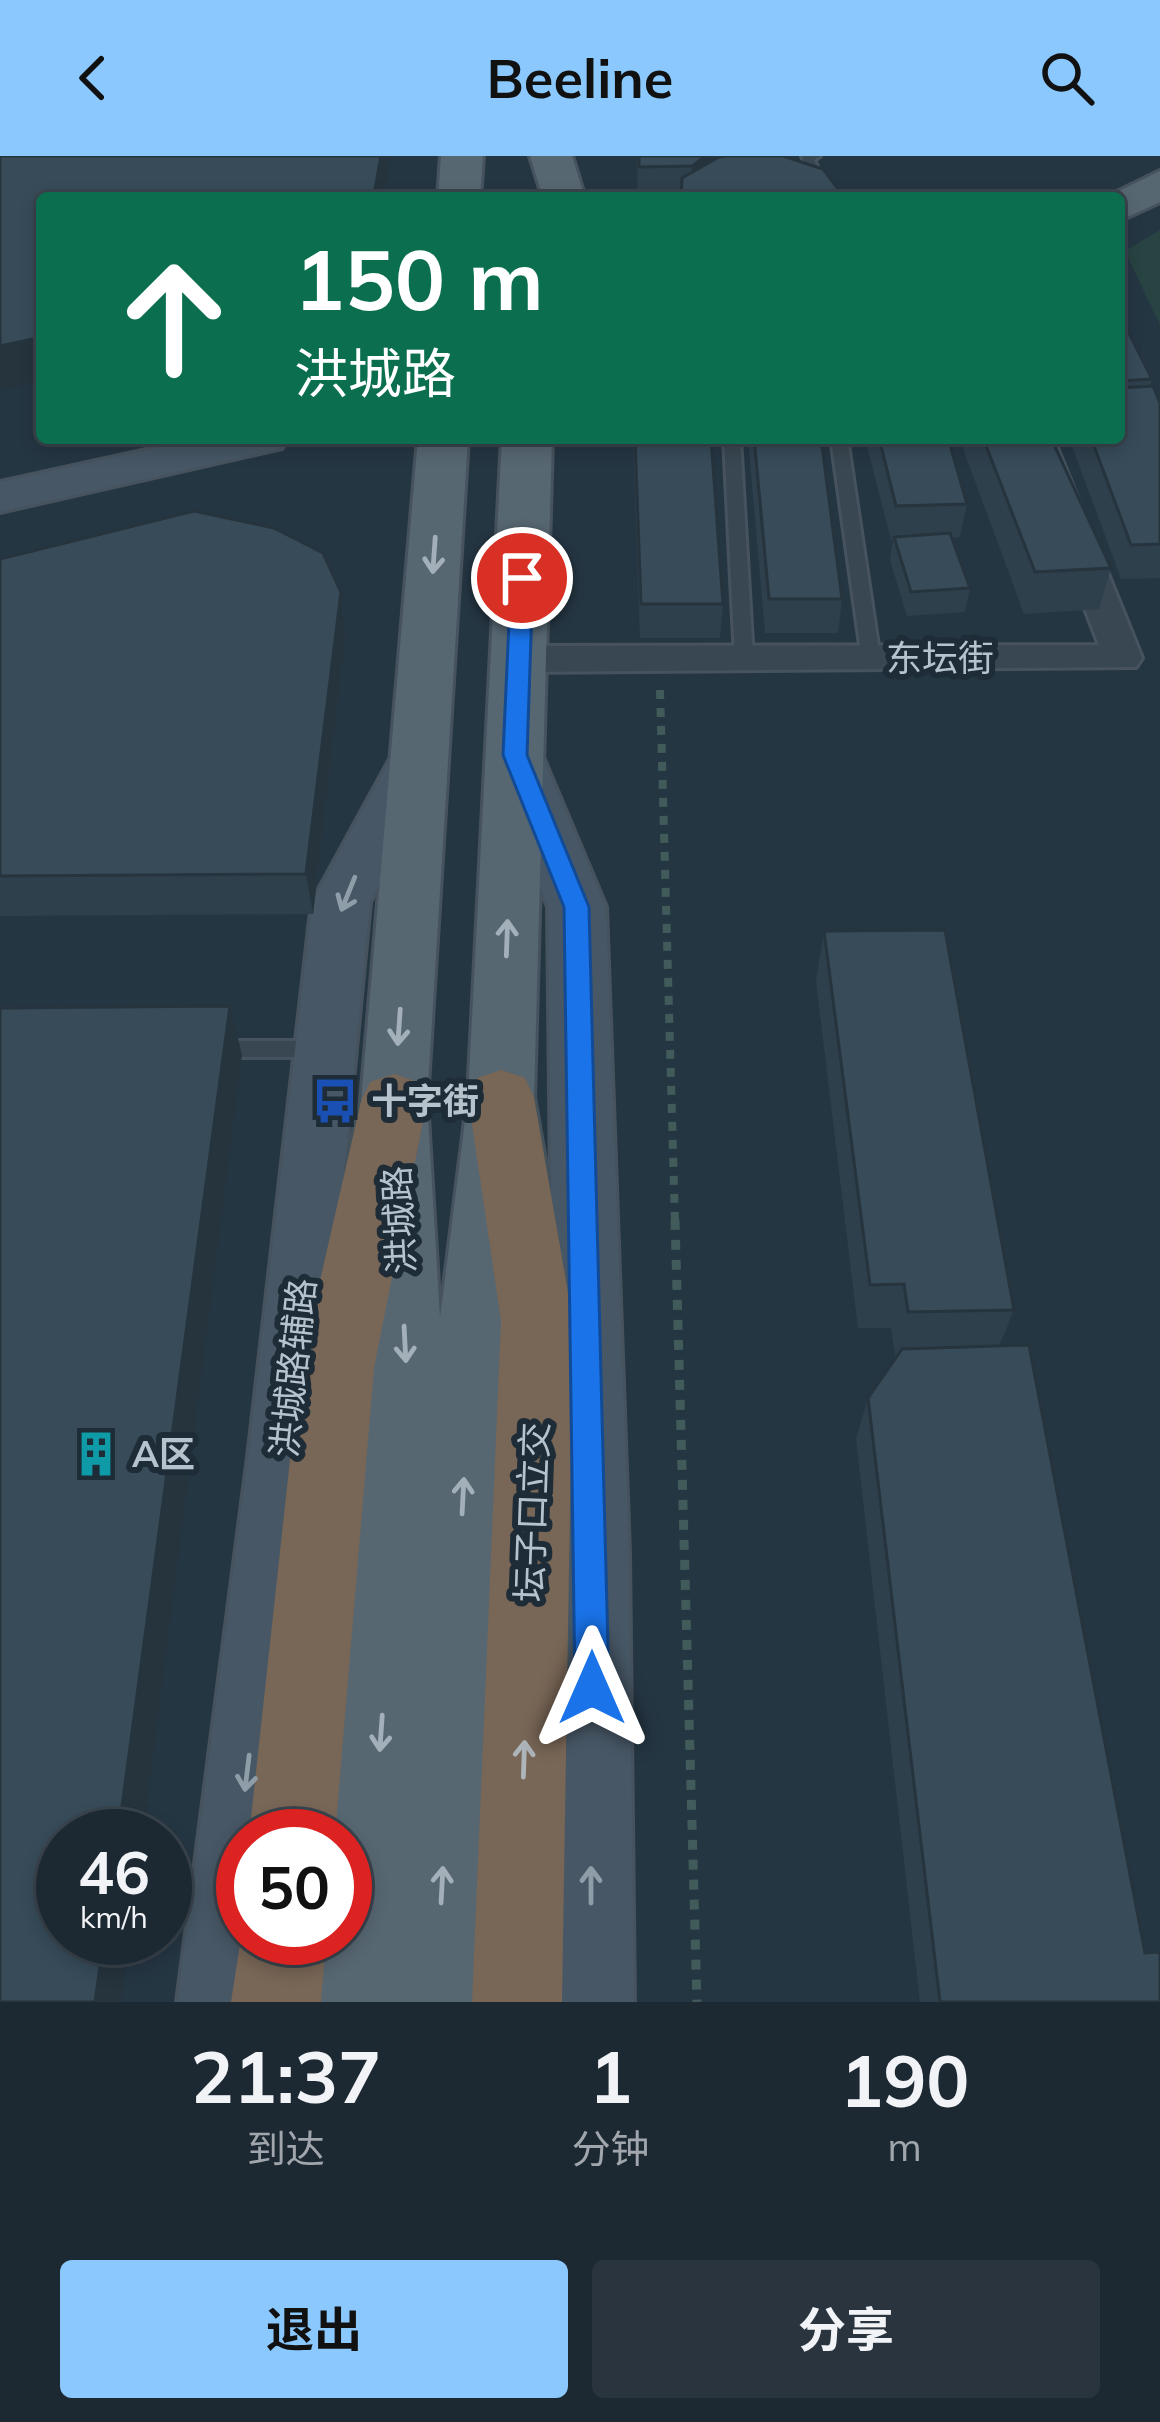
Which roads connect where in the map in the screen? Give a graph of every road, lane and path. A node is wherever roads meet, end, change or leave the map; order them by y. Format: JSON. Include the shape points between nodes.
{"nodes":[{"id":1,"x":462,"y":156,"type":"edge"},
{"id":2,"x":534,"y":156,"type":"edge"},
{"id":3,"x":551,"y":156,"type":"edge"},
{"id":4,"x":812,"y":156,"type":"edge"},
{"id":5,"x":1160,"y":184,"type":"edge"},
{"id":6,"x":459,"y":192,"type":"edge"},
{"id":7,"x":533,"y":192,"type":"edge"},
{"id":8,"x":562,"y":192,"type":"edge"},
{"id":9,"x":821,"y":192,"type":"edge"},
{"id":10,"x":1125,"y":204,"type":"edge"},
{"id":11,"x":1160,"y":220,"type":"edge"},
{"id":12,"x":1125,"y":240,"type":"edge"},
{"id":13,"x":139,"y":444,"type":"edge"},
{"id":14,"x":239,"y":444,"type":"edge"},
{"id":15,"x":443,"y":444,"type":"edge"},
{"id":16,"x":527,"y":444,"type":"edge"},
{"id":17,"x":569,"y":444,"type":"edge"},
{"id":18,"x":732,"y":444,"type":"edge"},
{"id":19,"x":840,"y":444,"type":"edge"},
{"id":20,"x":1038,"y":444,"type":"edge"},
{"id":21,"x":0,"y":474,"type":"edge"},
{"id":22,"x":0,"y":497,"type":"edge"},
{"id":23,"x":524,"y":537,"type":"junction"},
{"id":24,"x":744,"y":658,"type":"junction"},
{"id":25,"x":871,"y":658,"type":"junction"},
{"id":26,"x":519,"y":659,"type":"junction"},
{"id":27,"x":658,"y":659,"type":"junction"},
{"id":28,"x":420,"y":753,"type":"junction"},
{"id":29,"x":515,"y":755,"type":"junction"},
{"id":30,"x":186,"y":1049,"type":"edge"},
{"id":31,"x":326,"y":1049,"type":"junction"},
{"id":32,"x":501,"y":1096,"type":"junction"},
{"id":33,"x":394,"y":1101,"type":"junction"},
{"id":34,"x":295,"y":1809,"type":"edge"},
{"id":35,"x":279,"y":1965,"type":"edge"},
{"id":36,"x":220,"y":2002,"type":"edge"},
{"id":37,"x":276,"y":2002,"type":"edge"},
{"id":38,"x":361,"y":2002,"type":"edge"},
{"id":39,"x":435,"y":2002,"type":"edge"},
{"id":40,"x":517,"y":2002,"type":"edge"},
{"id":41,"x":591,"y":2002,"type":"edge"},
{"id":42,"x":697,"y":2002,"type":"edge"}],
"edges":[{"from":1,"to":6,"type":"main road"},
{"from":2,"to":7,"type":"main road"},
{"from":3,"to":8,"type":"main road"},
{"from":4,"to":9,"type":"lane"},
{"from":5,"to":10,"type":"main road"},
{"from":11,"to":12,"type":"main road"},
{"from":13,"to":21,"type":"main road"},
{"from":14,"to":22,"type":"main road"},
{"from":15,"to":28,"type":"main road","name":"洪城路","one_way":true},
{"from":16,"to":23,"type":"main road"},
{"from":17,"to":23,"type":"main road"},
{"from":18,"to":24,"type":"lane"},
{"from":19,"to":25,"type":"lane"},
{"from":20,"to":25,"type":"street","name":"东坛街","via":[[1123,658]]},
{"from":23,"to":26,"type":"main road"},
{"from":24,"to":25,"type":"street","name":"东坛街"},
{"from":24,"to":27,"type":"street","name":"东坛街"},
{"from":26,"to":27,"type":"street","name":"东坛街"},
{"from":26,"to":29,"type":"main road"},
{"from":27,"to":42,"type":"path"},
{"from":28,"to":31,"type":"main road","name":"洪城路辅路","one_way":true,"via":[[341,902]]},
{"from":28,"to":33,"type":"main road","name":"洪城路","one_way":true},
{"from":32,"to":29,"type":"main road","one_way":true},
{"from":41,"to":29,"type":"main road","one_way":true,"via":[[592,1553],[577,907]]},
{"from":30,"to":31,"type":"lane"},
{"from":31,"to":36,"type":"main road","name":"洪城路辅路","one_way":true},
{"from":39,"to":32,"type":"main road","one_way":true,"via":[[469,1385]]},
{"from":40,"to":32,"type":"highway","name":"坛子口立交","one_way":true,"via":[[537,1321]]},
{"from":33,"to":34,"type":"highway","via":[[337,1368]]},
{"from":33,"to":38,"type":"main road","name":"洪城路","one_way":true,"via":[[407,1379]]},
{"from":35,"to":37,"type":"highway"}]}
